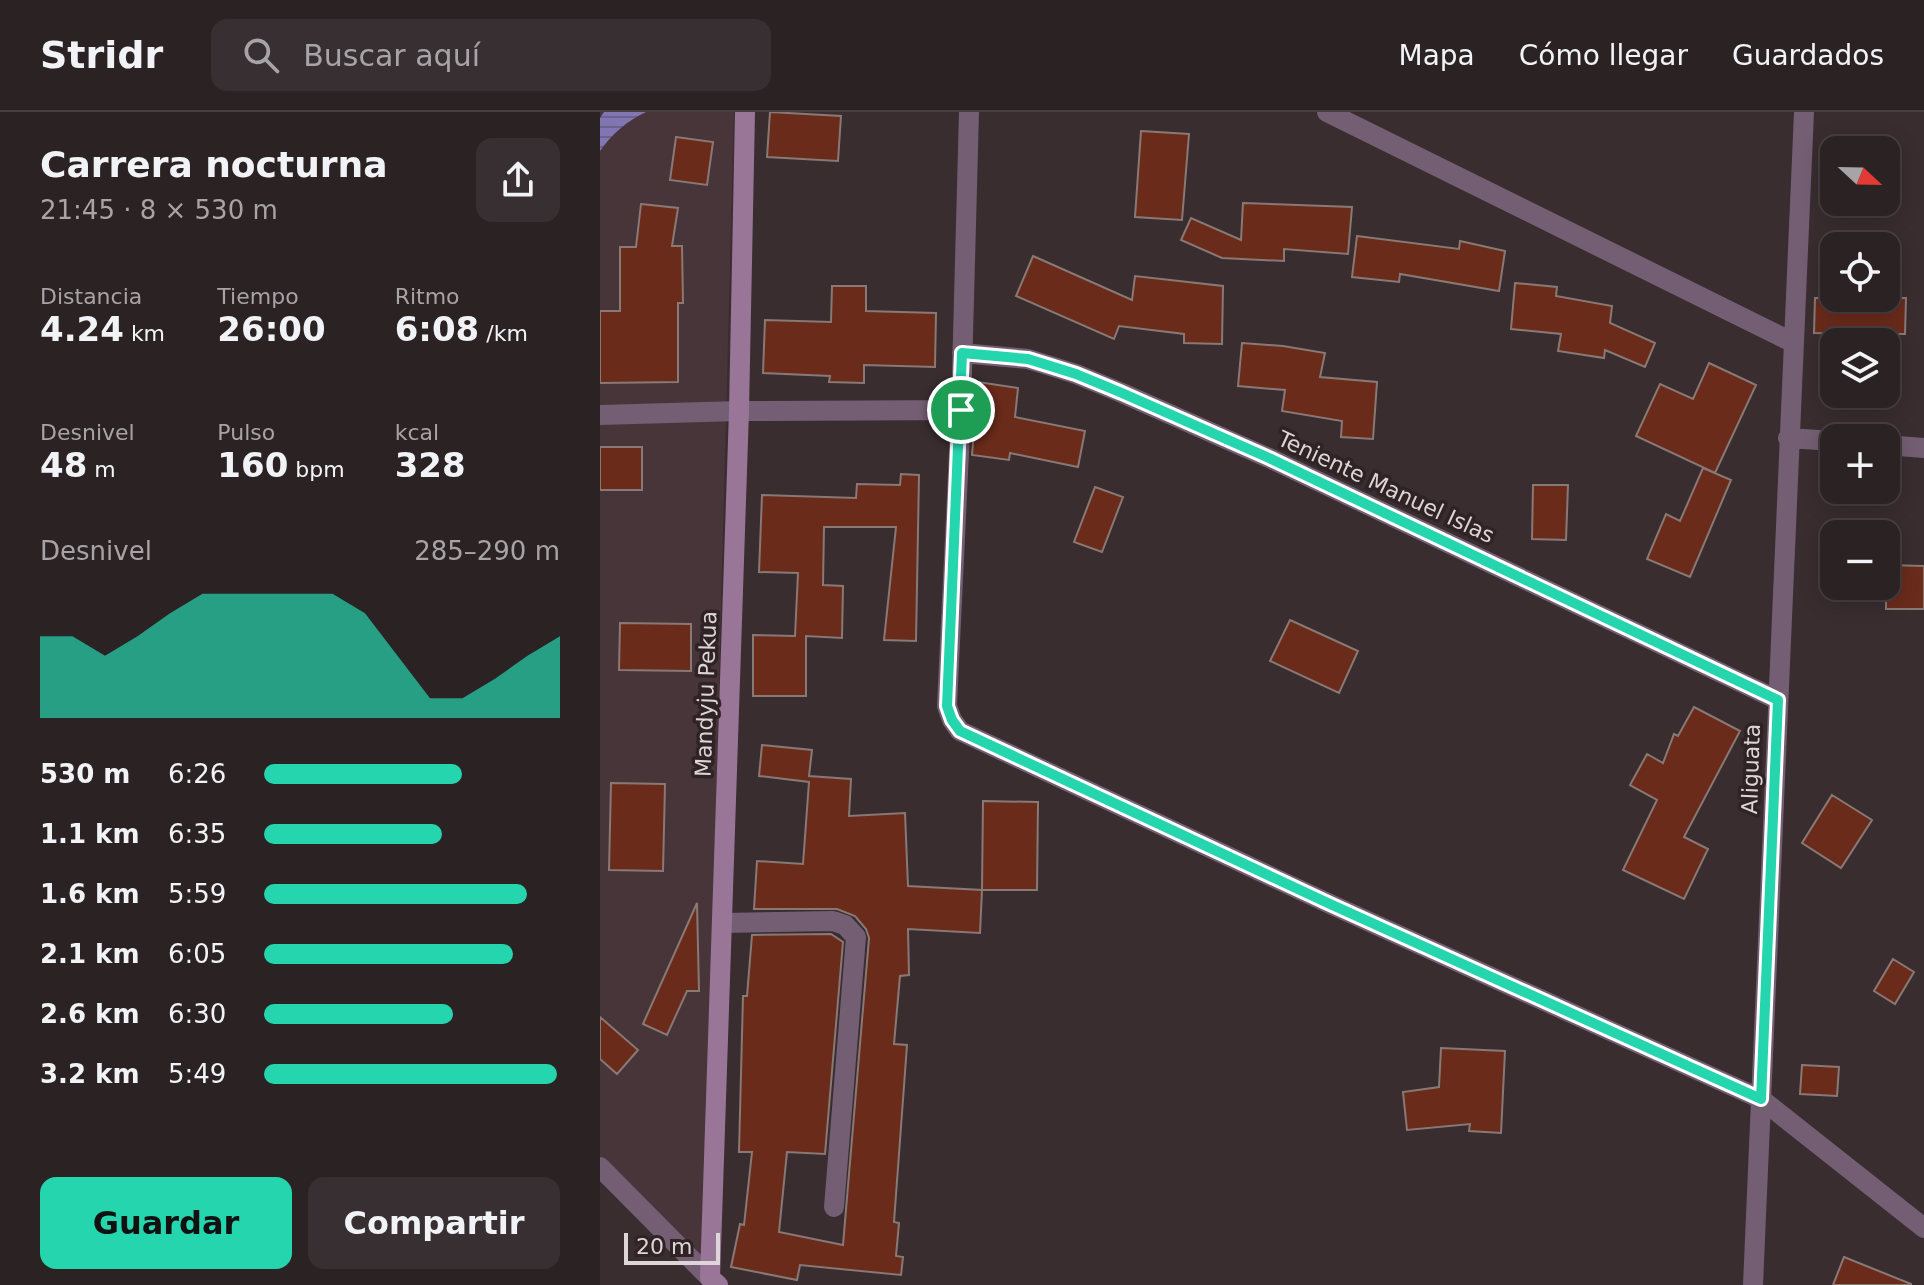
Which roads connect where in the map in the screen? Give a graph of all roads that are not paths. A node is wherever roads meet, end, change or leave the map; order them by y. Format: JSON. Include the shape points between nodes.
{"nodes":[{"id":1,"x":969,"y":112,"type":"edge"},
{"id":2,"x":1327,"y":112,"type":"edge"},
{"id":3,"x":1804,"y":112,"type":"edge"},
{"id":4,"x":745,"y":121,"type":"edge"},
{"id":5,"x":1792,"y":342,"type":"junction"},
{"id":6,"x":962,"y":353,"type":"junction"},
{"id":7,"x":961,"y":410,"type":"junction"},
{"id":8,"x":739,"y":411,"type":"junction"},
{"id":9,"x":600,"y":415,"type":"edge"},
{"id":10,"x":1788,"y":438,"type":"junction"},
{"id":11,"x":1820,"y":440,"type":"edge"},
{"id":12,"x":1900,"y":446,"type":"edge"},
{"id":13,"x":1924,"y":448,"type":"edge"},
{"id":14,"x":1778,"y":700,"type":"junction"},
{"id":15,"x":722,"y":923,"type":"junction"},
{"id":16,"x":1761,"y":1099,"type":"junction"},
{"id":17,"x":600,"y":1167,"type":"edge"},
{"id":18,"x":834,"y":1207,"type":"dead end"},
{"id":19,"x":1924,"y":1228,"type":"edge"},
{"id":20,"x":714,"y":1281,"type":"edge"},
{"id":21,"x":1753,"y":1285,"type":"edge"}],
"edges":[{"from":1,"to":6,"type":"street"},
{"from":2,"to":5,"type":"street"},
{"from":3,"to":5,"type":"street","name":"Aliguata"},
{"from":4,"to":8,"type":"street","name":"Mandyju Pekua"},
{"from":5,"to":10,"type":"street","name":"Aliguata"},
{"from":6,"to":7,"type":"street"},
{"from":6,"to":14,"type":"street","name":"Teniente Manuel Islas","via":[[1028,359],[1122,393]]},
{"from":7,"to":8,"type":"street"},
{"from":7,"to":16,"type":"street","via":[[947,706],[960,731]]},
{"from":8,"to":9,"type":"street"},
{"from":8,"to":15,"type":"street","name":"Mandyju Pekua"},
{"from":10,"to":11,"type":"street"},
{"from":10,"to":14,"type":"street","name":"Aliguata"},
{"from":12,"to":13,"type":"street"},
{"from":14,"to":16,"type":"street","name":"Aliguata"},
{"from":15,"to":18,"type":"street","via":[[833,921],[856,937]]},
{"from":15,"to":20,"type":"street","name":"Mandyju Pekua"},
{"from":16,"to":19,"type":"street"},
{"from":16,"to":21,"type":"street","name":"Aliguata"},
{"from":17,"to":20,"type":"street"}]}
